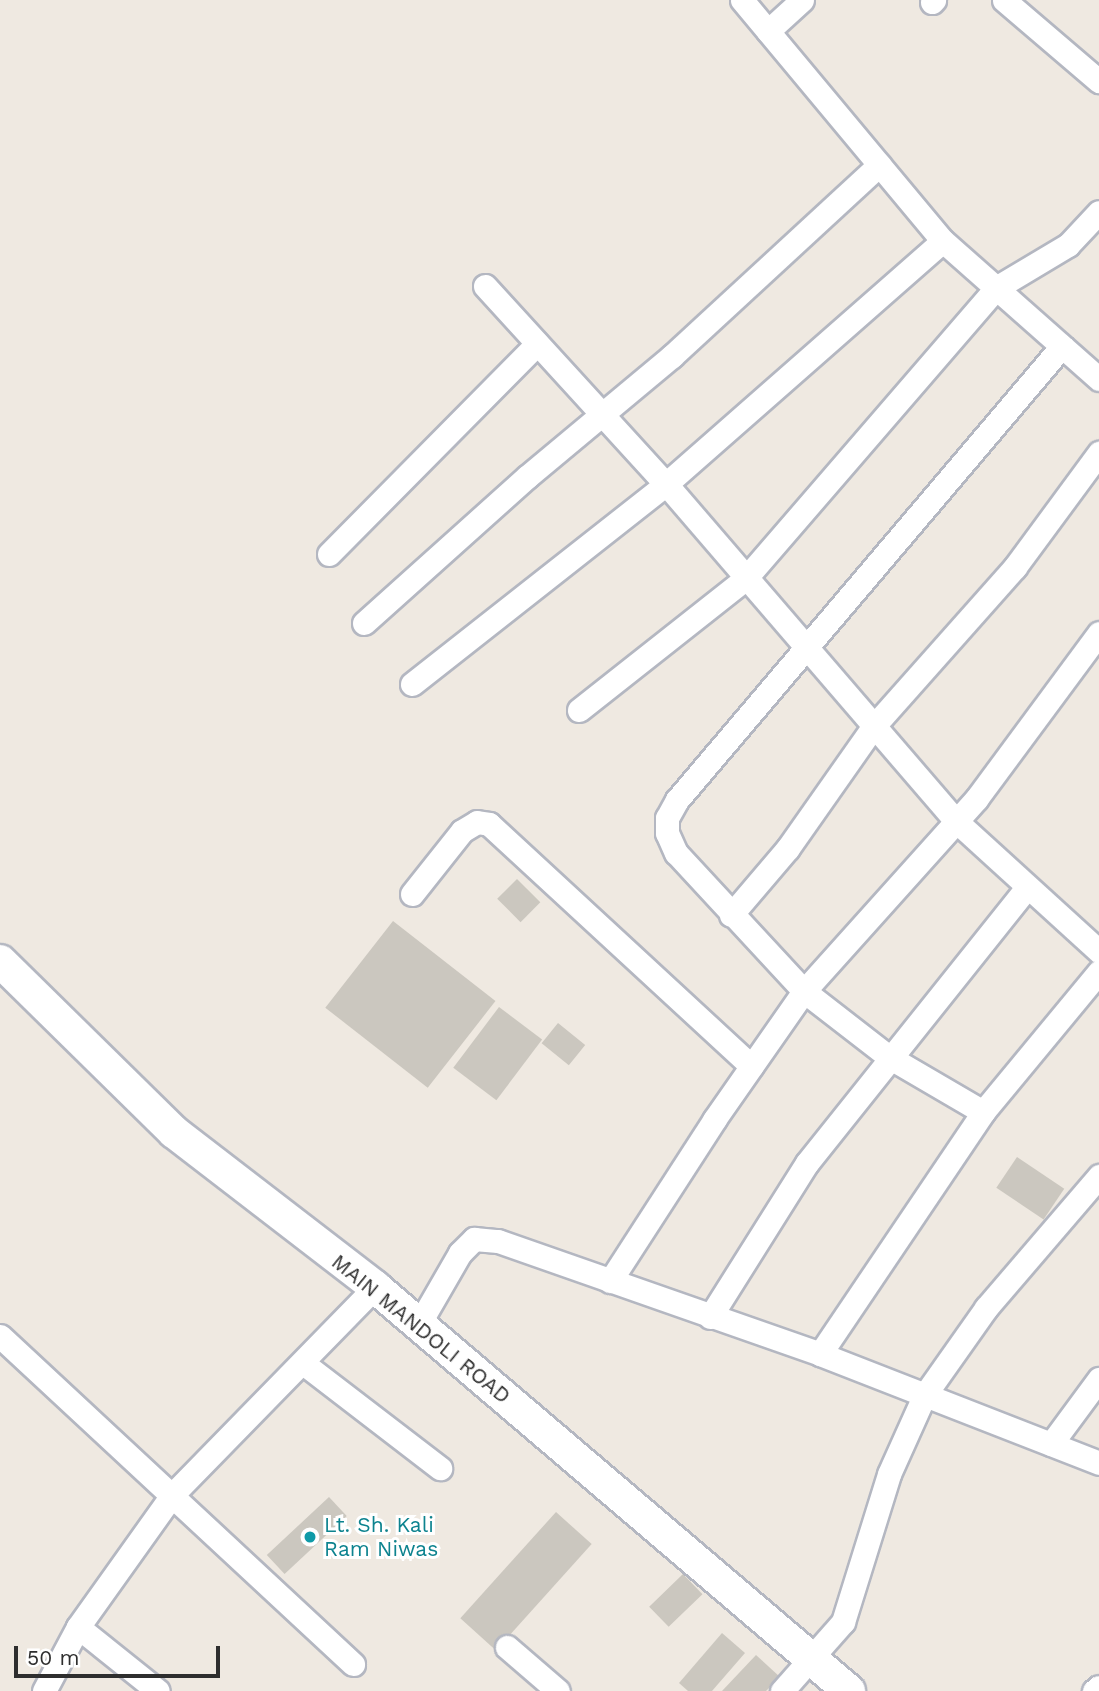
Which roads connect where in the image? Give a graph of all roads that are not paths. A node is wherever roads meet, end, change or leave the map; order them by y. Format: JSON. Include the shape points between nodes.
{"nodes":[{"id":1,"x":742,"y":0,"type":"edge"},
{"id":2,"x":802,"y":0,"type":"edge"},
{"id":3,"x":1004,"y":0,"type":"edge"},
{"id":4,"x":768,"y":31,"type":"junction"},
{"id":5,"x":1099,"y":81,"type":"edge"},
{"id":6,"x":879,"y":165,"type":"junction"},
{"id":7,"x":1099,"y":212,"type":"edge"},
{"id":8,"x":943,"y":241,"type":"junction"},
{"id":9,"x":485,"y":286,"type":"dead end"},
{"id":10,"x":996,"y":288,"type":"junction"},
{"id":11,"x":537,"y":344,"type":"junction"},
{"id":12,"x":1062,"y":346,"type":"junction"},
{"id":13,"x":1099,"y":379,"type":"edge"},
{"id":14,"x":601,"y":414,"type":"junction"},
{"id":15,"x":1099,"y":453,"type":"edge"},
{"id":16,"x":666,"y":484,"type":"junction"},
{"id":17,"x":329,"y":554,"type":"dead end"},
{"id":18,"x":745,"y":579,"type":"junction"},
{"id":19,"x":364,"y":623,"type":"dead end"},
{"id":20,"x":1099,"y":633,"type":"edge"},
{"id":21,"x":806,"y":652,"type":"junction"},
{"id":22,"x":412,"y":684,"type":"dead end"},
{"id":23,"x":579,"y":710,"type":"dead end"},
{"id":24,"x":873,"y":727,"type":"junction"},
{"id":25,"x":956,"y":821,"type":"junction"},
{"id":26,"x":1027,"y":887,"type":"junction"},
{"id":27,"x":412,"y":894,"type":"dead end"},
{"id":28,"x":731,"y":915,"type":"junction"},
{"id":29,"x":1099,"y":951,"type":"edge"},
{"id":30,"x":0,"y":961,"type":"edge"},
{"id":31,"x":1099,"y":972,"type":"edge"},
{"id":32,"x":804,"y":991,"type":"junction"},
{"id":33,"x":889,"y":1057,"type":"junction"},
{"id":34,"x":751,"y":1066,"type":"junction"},
{"id":35,"x":983,"y":1112,"type":"junction"},
{"id":36,"x":1099,"y":1176,"type":"edge"},
{"id":37,"x":610,"y":1281,"type":"junction"},
{"id":38,"x":375,"y":1287,"type":"junction"},
{"id":39,"x":710,"y":1318,"type":"junction"},
{"id":40,"x":419,"y":1324,"type":"junction"},
{"id":41,"x":0,"y":1336,"type":"edge"},
{"id":42,"x":820,"y":1354,"type":"junction"},
{"id":43,"x":303,"y":1363,"type":"junction"},
{"id":44,"x":1099,"y":1379,"type":"edge"},
{"id":45,"x":924,"y":1396,"type":"junction"},
{"id":46,"x":1051,"y":1444,"type":"junction"},
{"id":47,"x":1099,"y":1463,"type":"edge"},
{"id":48,"x":440,"y":1468,"type":"dead end"},
{"id":49,"x":173,"y":1494,"type":"junction"},
{"id":50,"x":78,"y":1627,"type":"junction"},
{"id":51,"x":507,"y":1647,"type":"dead end"},
{"id":52,"x":813,"y":1660,"type":"junction"},
{"id":53,"x":353,"y":1664,"type":"dead end"},
{"id":54,"x":1099,"y":1687,"type":"edge"},
{"id":55,"x":44,"y":1691,"type":"edge"},
{"id":56,"x":158,"y":1691,"type":"edge"},
{"id":57,"x":558,"y":1691,"type":"edge"},
{"id":58,"x":782,"y":1691,"type":"edge"},
{"id":59,"x":849,"y":1691,"type":"edge"},
{"id":60,"x":1094,"y":1691,"type":"edge"}],
"edges":[{"from":1,"to":4,"type":"street"},
{"from":2,"to":4,"type":"street"},
{"from":3,"to":5,"type":"street"},
{"from":4,"to":6,"type":"street"},
{"from":6,"to":8,"type":"street"},
{"from":6,"to":14,"type":"street","via":[[672,356]]},
{"from":7,"to":10,"type":"street","via":[[1068,245]]},
{"from":8,"to":10,"type":"street"},
{"from":8,"to":16,"type":"street"},
{"from":9,"to":11,"type":"street"},
{"from":10,"to":12,"type":"street"},
{"from":10,"to":18,"type":"street"},
{"from":11,"to":14,"type":"street"},
{"from":11,"to":17,"type":"street"},
{"from":12,"to":13,"type":"street"},
{"from":12,"to":21,"type":"street"},
{"from":14,"to":16,"type":"street"},
{"from":14,"to":19,"type":"street"},
{"from":15,"to":24,"type":"street","via":[[1015,567]]},
{"from":16,"to":18,"type":"street"},
{"from":16,"to":22,"type":"street"},
{"from":18,"to":21,"type":"street"},
{"from":18,"to":23,"type":"street"},
{"from":20,"to":25,"type":"street"},
{"from":21,"to":24,"type":"street"},
{"from":21,"to":28,"type":"street","via":[[677,800],[667,818],[667,833],[676,853]]},
{"from":24,"to":25,"type":"street"},
{"from":24,"to":28,"type":"street","via":[[788,848]]},
{"from":25,"to":26,"type":"street"},
{"from":25,"to":32,"type":"street"},
{"from":26,"to":29,"type":"street"},
{"from":26,"to":33,"type":"street"},
{"from":27,"to":34,"type":"street","via":[[462,831],[477,821],[489,824]]},
{"from":28,"to":32,"type":"street"},
{"from":30,"to":38,"type":"street","name":"MAIN MANDOLI ROAD","via":[[174,1132]]},
{"from":31,"to":35,"type":"street"},
{"from":32,"to":33,"type":"street"},
{"from":32,"to":34,"type":"street"},
{"from":33,"to":35,"type":"street"},
{"from":33,"to":39,"type":"street","via":[[774,1210]]},
{"from":34,"to":37,"type":"street"},
{"from":35,"to":42,"type":"street"},
{"from":36,"to":45,"type":"street","via":[[986,1308]]},
{"from":37,"to":39,"type":"street"},
{"from":37,"to":40,"type":"street","via":[[498,1241],[474,1240],[460,1253]]},
{"from":38,"to":40,"type":"street","name":"MAIN MANDOLI ROAD"},
{"from":38,"to":43,"type":"street"},
{"from":39,"to":42,"type":"street"},
{"from":40,"to":52,"type":"street","name":"MAIN MANDOLI ROAD"},
{"from":41,"to":49,"type":"street"},
{"from":42,"to":45,"type":"street"},
{"from":43,"to":48,"type":"street"},
{"from":43,"to":49,"type":"street"},
{"from":44,"to":46,"type":"street"},
{"from":45,"to":46,"type":"street"},
{"from":45,"to":52,"type":"street","via":[[889,1474],[843,1622]]},
{"from":46,"to":47,"type":"street"},
{"from":49,"to":50,"type":"street"},
{"from":49,"to":53,"type":"street"},
{"from":50,"to":55,"type":"street"},
{"from":50,"to":56,"type":"street"},
{"from":51,"to":57,"type":"street"},
{"from":52,"to":58,"type":"street"},
{"from":52,"to":59,"type":"street","name":"MAIN MANDOLI ROAD"},
{"from":54,"to":60,"type":"street"}]}
